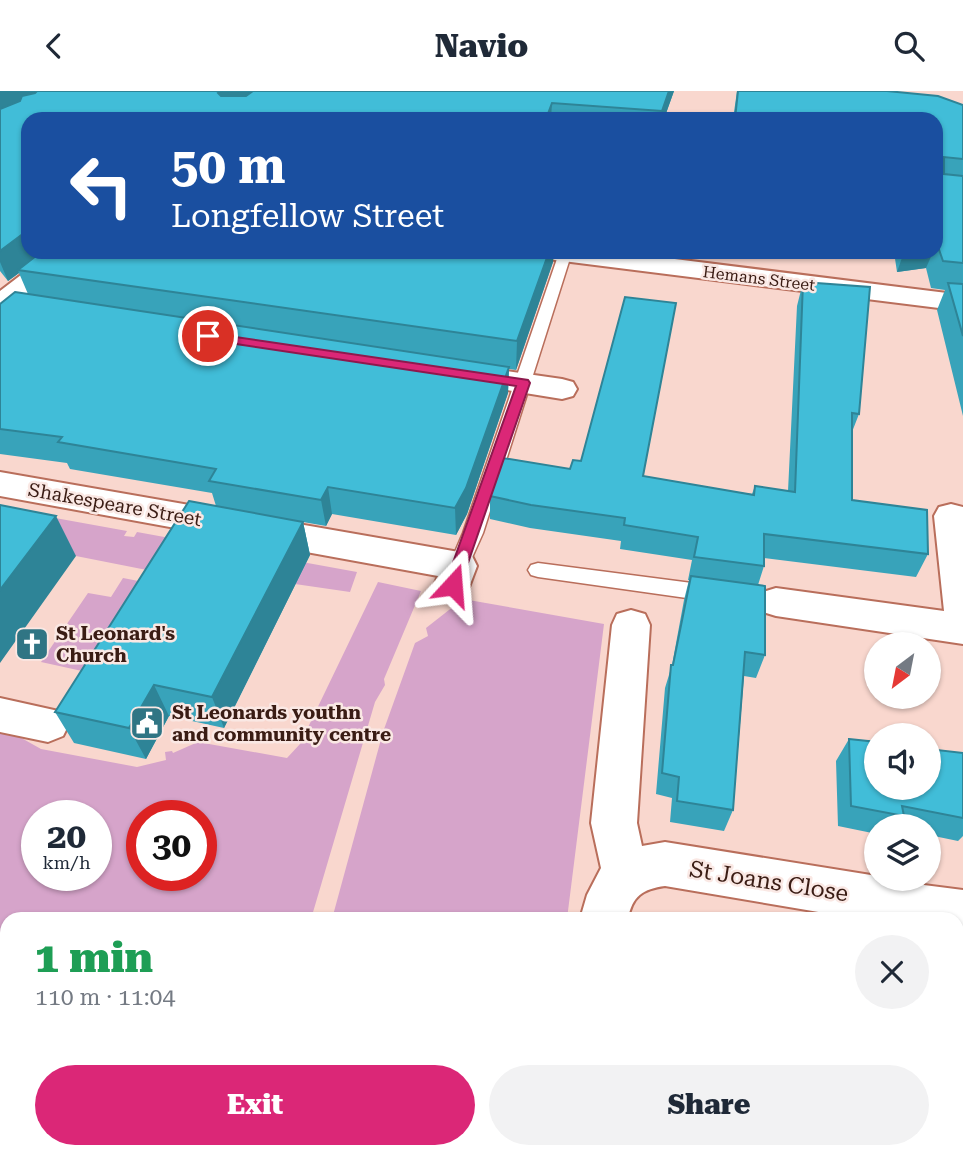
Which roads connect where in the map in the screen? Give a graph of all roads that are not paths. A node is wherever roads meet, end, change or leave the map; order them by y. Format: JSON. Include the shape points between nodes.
{"nodes":[{"id":1,"x":59,"y":259,"type":"edge"},
{"id":2,"x":559,"y":259,"type":"edge"},
{"id":3,"x":609,"y":259,"type":"edge"},
{"id":4,"x":1,"y":303,"type":"edge"},
{"id":5,"x":963,"y":303,"type":"edge"},
{"id":6,"x":37,"y":311,"type":"edge"},
{"id":7,"x":429,"y":369,"type":"edge"},
{"id":8,"x":523,"y":383,"type":"junction"},
{"id":9,"x":562,"y":389,"type":"dead end"},
{"id":10,"x":0,"y":484,"type":"edge"},
{"id":11,"x":951,"y":516,"type":"dead end"},
{"id":12,"x":538,"y":570,"type":"dead end"},
{"id":13,"x":456,"y":575,"type":"joint"},
{"id":14,"x":754,"y":599,"type":"joint"},
{"id":15,"x":963,"y":611,"type":"edge"},
{"id":16,"x":631,"y":625,"type":"dead end"},
{"id":17,"x":963,"y":629,"type":"edge"},
{"id":18,"x":0,"y":715,"type":"edge"},
{"id":19,"x":48,"y":724,"type":"dead end"},
{"id":20,"x":626,"y":875,"type":"junction"},
{"id":21,"x":606,"y":912,"type":"edge"},
{"id":22,"x":957,"y":912,"type":"edge"}],
"edges":[{"from":1,"to":4,"type":"street"},
{"from":2,"to":8,"type":"lane"},
{"from":3,"to":5,"type":"street","name":"Hemans Street"},
{"from":4,"to":6,"type":"street"},
{"from":7,"to":8,"type":"street"},
{"from":8,"to":9,"type":"street"},
{"from":8,"to":13,"type":"lane"},
{"from":10,"to":13,"type":"street","name":"Shakespeare Street"},
{"from":11,"to":15,"type":"street"},
{"from":12,"to":14,"type":"lane"},
{"from":14,"to":17,"type":"street"},
{"from":16,"to":20,"type":"street","via":[[614,823]]},
{"from":18,"to":19,"type":"street"},
{"from":20,"to":21,"type":"street","via":[[614,889]]},
{"from":20,"to":22,"type":"street","name":"St Joans Close","via":[[642,866],[665,864]]}]}
